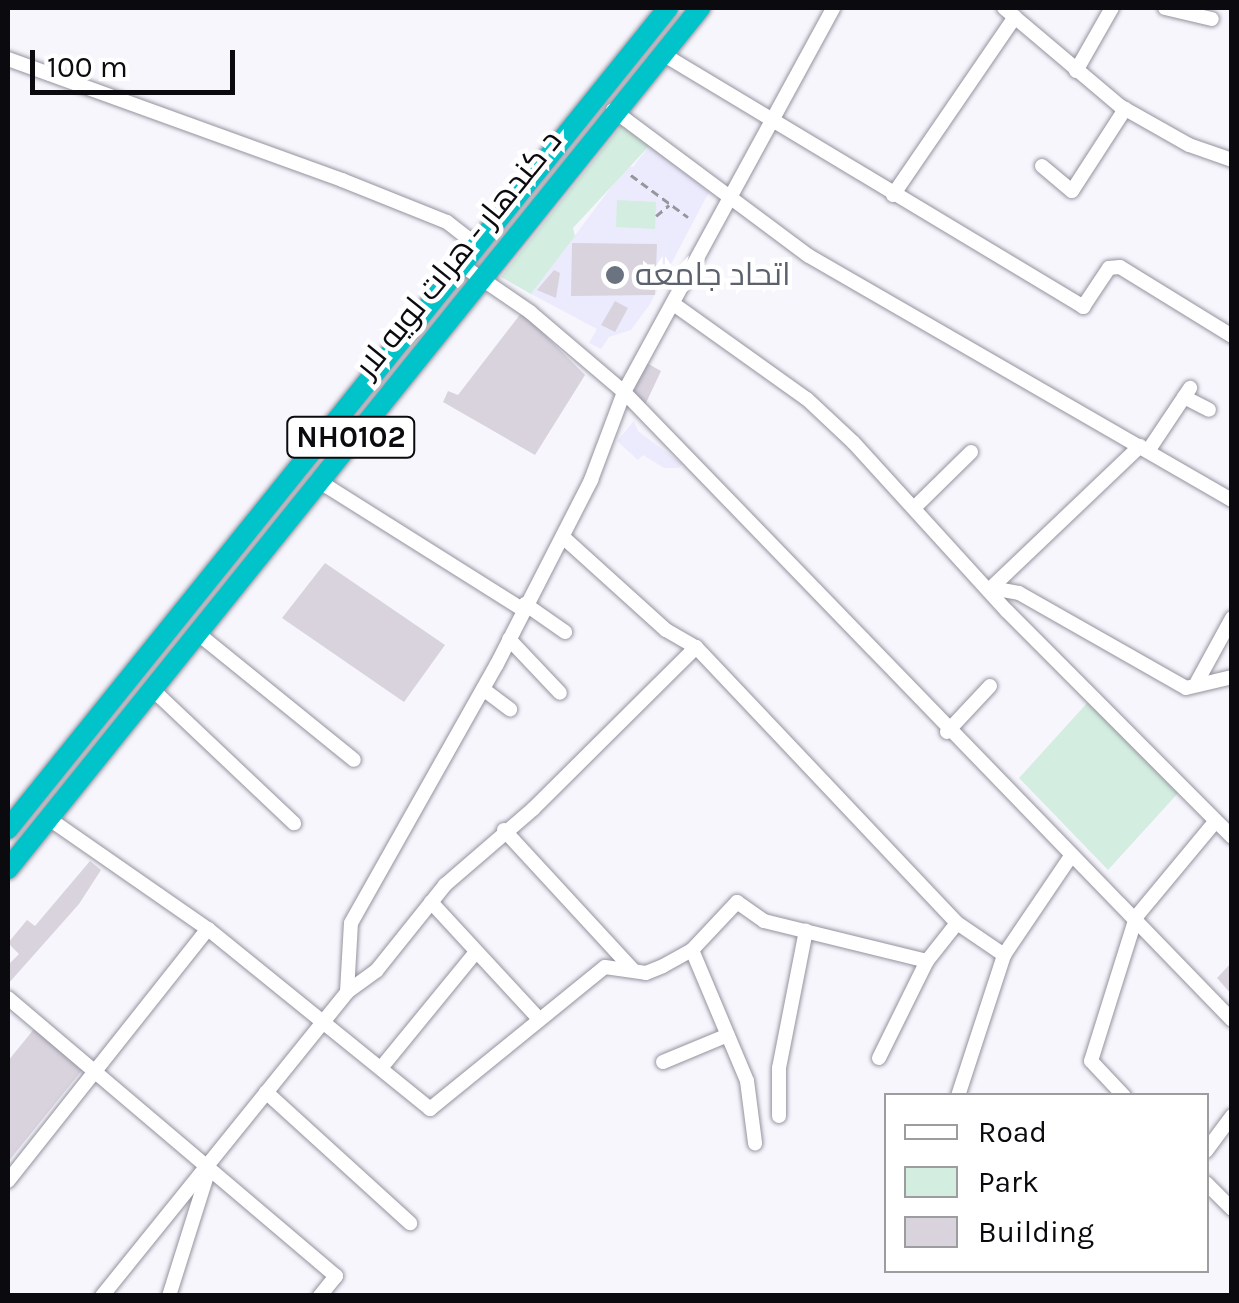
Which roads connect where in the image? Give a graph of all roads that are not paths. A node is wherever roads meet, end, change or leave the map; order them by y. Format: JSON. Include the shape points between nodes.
{"nodes":[{"id":1,"x":668,"y":8,"type":"edge"},
{"id":2,"x":700,"y":8,"type":"edge"},
{"id":3,"x":833,"y":8,"type":"edge"},
{"id":4,"x":1112,"y":8,"type":"edge"},
{"id":5,"x":1165,"y":8,"type":"edge"},
{"id":6,"x":1010,"y":12,"type":"edge"},
{"id":7,"x":1212,"y":20,"type":"dead end"},
{"id":8,"x":661,"y":53,"type":"junction"},
{"id":9,"x":8,"y":59,"type":"edge"},
{"id":10,"x":1076,"y":70,"type":"junction"},
{"id":11,"x":613,"y":110,"type":"junction"},
{"id":12,"x":1125,"y":110,"type":"junction"},
{"id":13,"x":773,"y":120,"type":"junction"},
{"id":14,"x":1232,"y":160,"type":"edge"},
{"id":15,"x":1042,"y":166,"type":"dead end"},
{"id":16,"x":893,"y":195,"type":"junction"},
{"id":17,"x":731,"y":197,"type":"junction"},
{"id":18,"x":476,"y":245,"type":"junction"},
{"id":19,"x":460,"y":264,"type":"junction"},
{"id":20,"x":478,"y":277,"type":"junction"},
{"id":21,"x":675,"y":305,"type":"junction"},
{"id":22,"x":1232,"y":336,"type":"edge"},
{"id":23,"x":624,"y":392,"type":"junction"},
{"id":24,"x":1210,"y":410,"type":"dead end"},
{"id":25,"x":1144,"y":449,"type":"junction"},
{"id":26,"x":971,"y":452,"type":"dead end"},
{"id":27,"x":317,"y":480,"type":"junction"},
{"id":28,"x":1232,"y":500,"type":"edge"},
{"id":29,"x":914,"y":508,"type":"junction"},
{"id":30,"x":562,"y":537,"type":"junction"},
{"id":31,"x":992,"y":588,"type":"junction"},
{"id":32,"x":524,"y":606,"type":"junction"},
{"id":33,"x":1232,"y":618,"type":"edge"},
{"id":34,"x":196,"y":632,"type":"junction"},
{"id":35,"x":565,"y":632,"type":"dead end"},
{"id":36,"x":508,"y":639,"type":"junction"},
{"id":37,"x":696,"y":647,"type":"junction"},
{"id":38,"x":1232,"y":677,"type":"edge"},
{"id":39,"x":1197,"y":682,"type":"junction"},
{"id":40,"x":990,"y":686,"type":"dead end"},
{"id":41,"x":152,"y":688,"type":"junction"},
{"id":42,"x":483,"y":689,"type":"junction"},
{"id":43,"x":560,"y":693,"type":"dead end"},
{"id":44,"x":510,"y":708,"type":"dead end"},
{"id":45,"x":947,"y":732,"type":"junction"},
{"id":46,"x":354,"y":760,"type":"dead end"},
{"id":47,"x":48,"y":818,"type":"junction"},
{"id":48,"x":294,"y":822,"type":"dead end"},
{"id":49,"x":1214,"y":822,"type":"junction"},
{"id":50,"x":8,"y":829,"type":"edge"},
{"id":51,"x":504,"y":830,"type":"junction"},
{"id":52,"x":1232,"y":836,"type":"edge"},
{"id":53,"x":1070,"y":858,"type":"junction"},
{"id":54,"x":8,"y":869,"type":"edge"},
{"id":55,"x":432,"y":902,"type":"junction"},
{"id":56,"x":1136,"y":918,"type":"junction"},
{"id":57,"x":957,"y":923,"type":"junction"},
{"id":58,"x":208,"y":928,"type":"junction"},
{"id":59,"x":806,"y":931,"type":"junction"},
{"id":60,"x":692,"y":950,"type":"junction"},
{"id":61,"x":476,"y":952,"type":"junction"},
{"id":62,"x":1004,"y":955,"type":"junction"},
{"id":63,"x":927,"y":961,"type":"junction"},
{"id":64,"x":633,"y":970,"type":"junction"},
{"id":65,"x":346,"y":992,"type":"junction"},
{"id":66,"x":8,"y":998,"type":"edge"},
{"id":67,"x":538,"y":1018,"type":"junction"},
{"id":68,"x":323,"y":1019,"type":"junction"},
{"id":69,"x":1232,"y":1020,"type":"edge"},
{"id":70,"x":728,"y":1035,"type":"junction"},
{"id":71,"x":879,"y":1058,"type":"dead end"},
{"id":72,"x":663,"y":1062,"type":"dead end"},
{"id":73,"x":381,"y":1068,"type":"junction"},
{"id":74,"x":100,"y":1072,"type":"junction"},
{"id":75,"x":266,"y":1092,"type":"junction"},
{"id":76,"x":959,"y":1093,"type":"edge"},
{"id":77,"x":1121,"y":1093,"type":"edge"},
{"id":78,"x":779,"y":1116,"type":"dead end"},
{"id":79,"x":1232,"y":1116,"type":"edge"},
{"id":80,"x":755,"y":1142,"type":"dead end"},
{"id":81,"x":1209,"y":1147,"type":"edge"},
{"id":82,"x":210,"y":1164,"type":"junction"},
{"id":83,"x":8,"y":1180,"type":"edge"},
{"id":84,"x":1209,"y":1186,"type":"edge"},
{"id":85,"x":1232,"y":1208,"type":"edge"},
{"id":86,"x":410,"y":1223,"type":"dead end"},
{"id":87,"x":102,"y":1296,"type":"edge"},
{"id":88,"x":169,"y":1296,"type":"edge"},
{"id":89,"x":320,"y":1296,"type":"edge"}],
"edges":[{"from":1,"to":18,"type":"highway","name":"د کندهار - هرات لويه لار","number":"NH0102"},
{"from":2,"to":8,"type":"highway","name":"د کندهار - هرات لويه لار","number":"NH0102"},
{"from":3,"to":13,"type":"street"},
{"from":4,"to":10,"type":"street"},
{"from":5,"to":7,"type":"street"},
{"from":6,"to":10,"type":"street"},
{"from":6,"to":16,"type":"street"},
{"from":8,"to":11,"type":"highway","name":"د کندهار - هرات لويه لار","number":"NH0102"},
{"from":8,"to":13,"type":"street"},
{"from":9,"to":18,"type":"street","via":[[342,180],[447,222]]},
{"from":10,"to":12,"type":"street"},
{"from":11,"to":17,"type":"street"},
{"from":11,"to":20,"type":"highway","name":"د کندهار - هرات لويه لار","number":"NH0102"},
{"from":12,"to":14,"type":"street","via":[[1188,145]]},
{"from":12,"to":15,"type":"street","via":[[1072,191]]},
{"from":13,"to":16,"type":"street"},
{"from":13,"to":17,"type":"street"},
{"from":16,"to":22,"type":"street","via":[[1083,306],[1109,268],[1120,267]]},
{"from":17,"to":21,"type":"street"},
{"from":17,"to":25,"type":"street","via":[[808,256]]},
{"from":18,"to":19,"type":"highway","name":"د کندهار - هرات لويه لار","number":"NH0102"},
{"from":19,"to":20,"type":"street"},
{"from":19,"to":50,"type":"highway","name":"د کندهار - هرات لويه لار","number":"NH0102"},
{"from":20,"to":23,"type":"street"},
{"from":20,"to":27,"type":"highway","name":"د کندهار - هرات لويه لار","number":"NH0102"},
{"from":21,"to":23,"type":"street"},
{"from":21,"to":29,"type":"street","via":[[807,400]]},
{"from":23,"to":30,"type":"street"},
{"from":23,"to":45,"type":"street"},
{"from":24,"to":25,"type":"street","via":[[1187,392]]},
{"from":25,"to":28,"type":"street"},
{"from":25,"to":31,"type":"street"},
{"from":26,"to":29,"type":"street"},
{"from":27,"to":32,"type":"street"},
{"from":27,"to":34,"type":"highway","name":"د کندهار - هرات لويه لار","number":"NH0102"},
{"from":29,"to":31,"type":"street"},
{"from":30,"to":32,"type":"street"},
{"from":30,"to":37,"type":"street","via":[[666,630]]},
{"from":31,"to":39,"type":"street","via":[[1020,593],[1186,688]]},
{"from":31,"to":49,"type":"street"},
{"from":32,"to":35,"type":"street"},
{"from":32,"to":36,"type":"street"},
{"from":33,"to":39,"type":"street"},
{"from":34,"to":41,"type":"highway","name":"د کندهار - هرات لويه لار","number":"NH0102"},
{"from":34,"to":46,"type":"street"},
{"from":36,"to":42,"type":"street"},
{"from":36,"to":43,"type":"street"},
{"from":37,"to":51,"type":"street"},
{"from":37,"to":57,"type":"street"},
{"from":38,"to":39,"type":"street"},
{"from":40,"to":45,"type":"street"},
{"from":41,"to":47,"type":"highway","name":"د کندهار - هرات لويه لار","number":"NH0102"},
{"from":41,"to":48,"type":"street"},
{"from":42,"to":44,"type":"street"},
{"from":42,"to":65,"type":"street","via":[[351,923]]},
{"from":45,"to":53,"type":"street"},
{"from":47,"to":54,"type":"highway","name":"د کندهار - هرات لويه لار","number":"NH0102"},
{"from":47,"to":58,"type":"street"},
{"from":49,"to":52,"type":"street"},
{"from":49,"to":56,"type":"street"},
{"from":51,"to":55,"type":"street"},
{"from":51,"to":64,"type":"street"},
{"from":53,"to":56,"type":"street"},
{"from":53,"to":62,"type":"street"},
{"from":55,"to":61,"type":"street"},
{"from":55,"to":65,"type":"street","via":[[377,970]]},
{"from":56,"to":69,"type":"street"},
{"from":56,"to":77,"type":"street","via":[[1092,1061]]},
{"from":57,"to":62,"type":"street"},
{"from":57,"to":63,"type":"street"},
{"from":58,"to":68,"type":"street"},
{"from":58,"to":74,"type":"street"},
{"from":59,"to":60,"type":"street","via":[[764,921],[737,902]]},
{"from":59,"to":63,"type":"street"},
{"from":59,"to":78,"type":"street","via":[[778,1068]]},
{"from":60,"to":64,"type":"street","via":[[646,973]]},
{"from":60,"to":70,"type":"street"},
{"from":61,"to":67,"type":"street"},
{"from":61,"to":73,"type":"street"},
{"from":62,"to":76,"type":"street"},
{"from":63,"to":71,"type":"street"},
{"from":64,"to":67,"type":"street","via":[[605,968]]},
{"from":65,"to":68,"type":"street"},
{"from":66,"to":74,"type":"street"},
{"from":67,"to":73,"type":"street","via":[[430,1109]]},
{"from":68,"to":73,"type":"street"},
{"from":68,"to":75,"type":"street"},
{"from":70,"to":72,"type":"street"},
{"from":70,"to":80,"type":"street","via":[[747,1082]]},
{"from":74,"to":82,"type":"street"},
{"from":74,"to":83,"type":"street"},
{"from":75,"to":82,"type":"street"},
{"from":75,"to":86,"type":"street"},
{"from":79,"to":81,"type":"street"},
{"from":82,"to":87,"type":"street"},
{"from":82,"to":88,"type":"street"},
{"from":82,"to":89,"type":"street","via":[[336,1276]]},
{"from":84,"to":85,"type":"street"}]}
